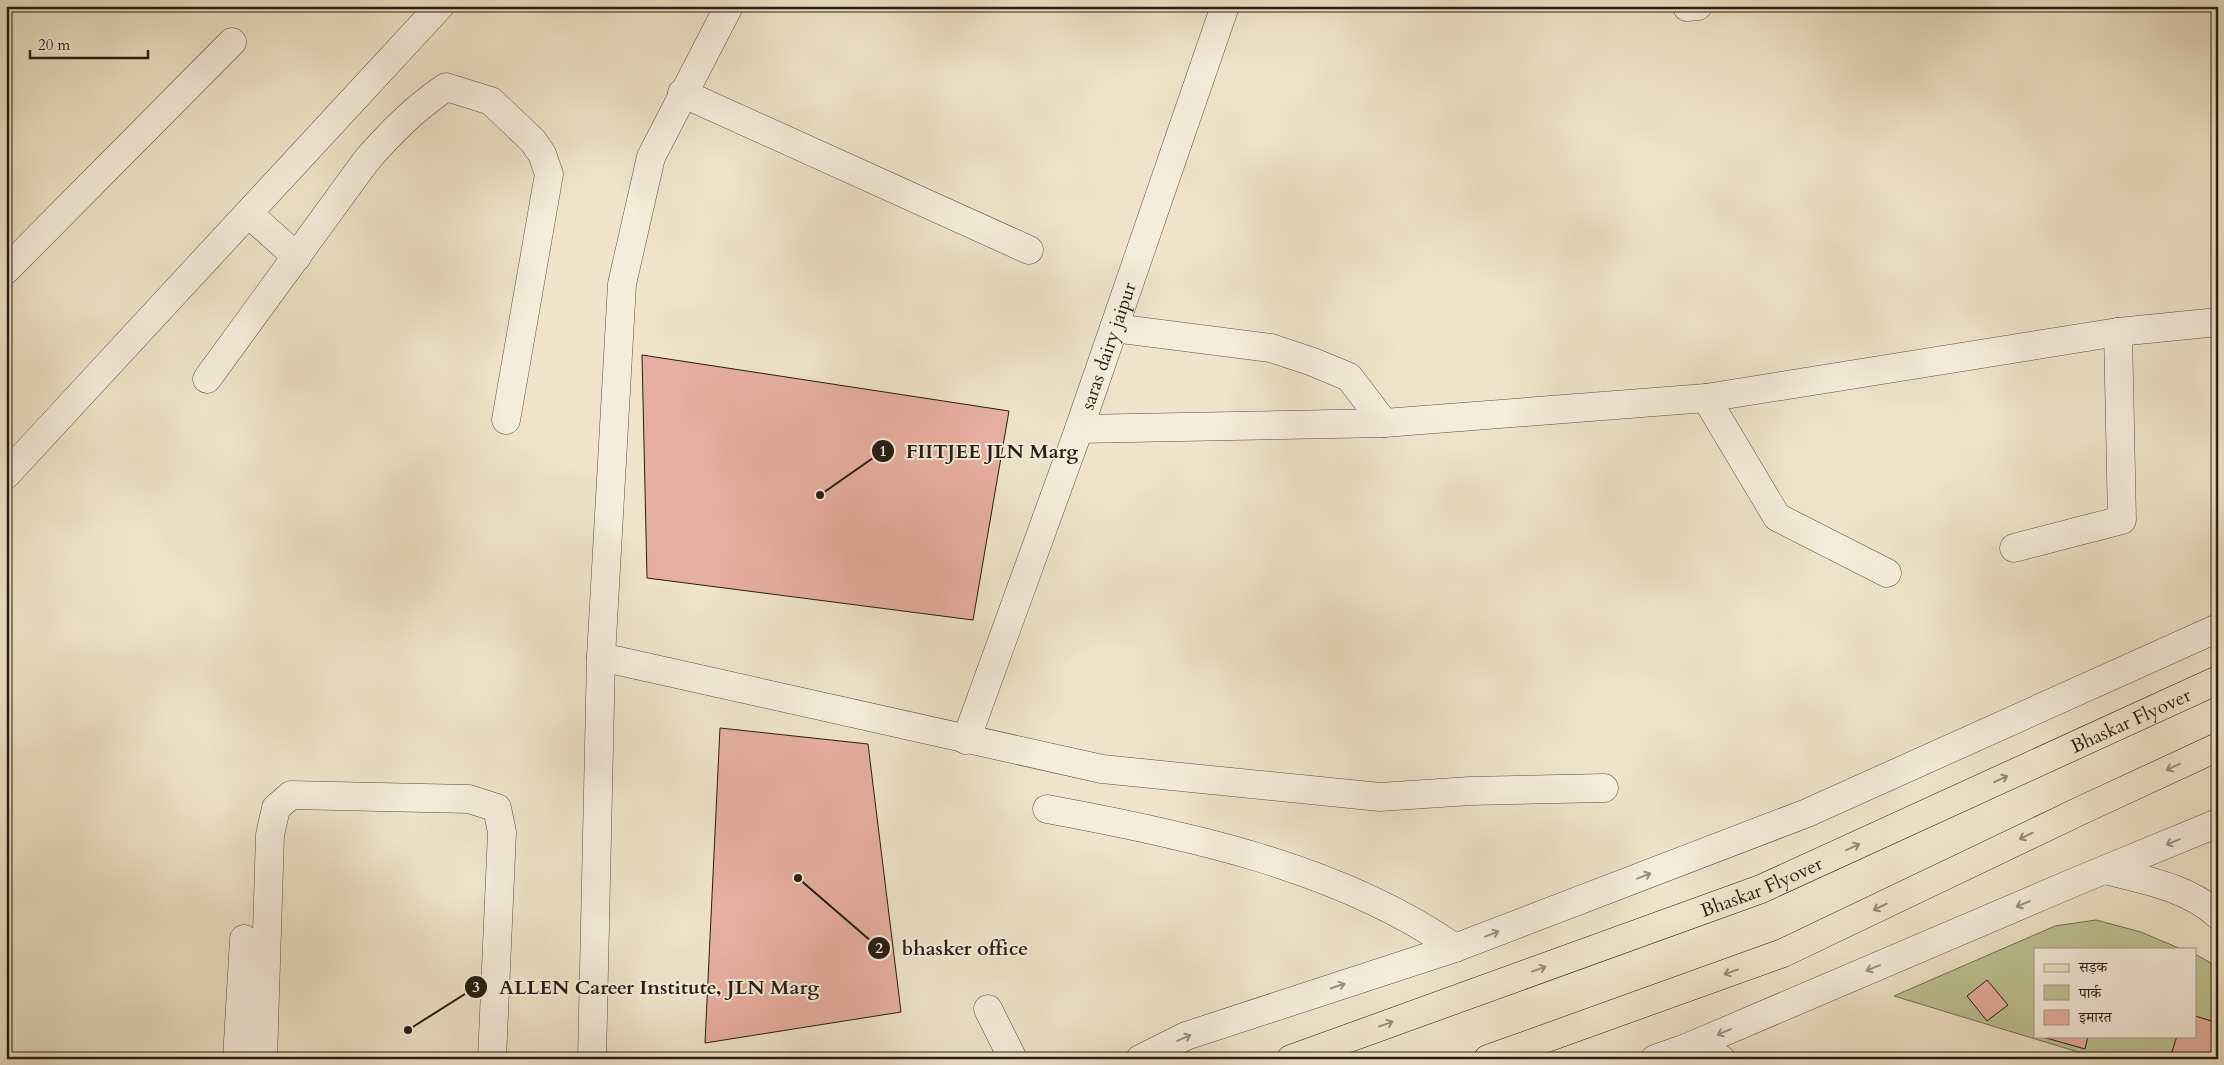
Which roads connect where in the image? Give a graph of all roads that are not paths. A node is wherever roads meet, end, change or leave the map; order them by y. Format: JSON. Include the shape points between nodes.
{"nodes":[{"id":1,"x":440,"y":6,"type":"edge"},
{"id":2,"x":729,"y":6,"type":"edge"},
{"id":3,"x":1225,"y":6,"type":"edge"},
{"id":4,"x":232,"y":42,"type":"dead end"},
{"id":5,"x":682,"y":93,"type":"junction"},
{"id":6,"x":249,"y":214,"type":"junction"},
{"id":7,"x":1029,"y":250,"type":"dead end"},
{"id":8,"x":297,"y":257,"type":"junction"},
{"id":9,"x":6,"y":270,"type":"edge"},
{"id":10,"x":2218,"y":322,"type":"edge"},
{"id":11,"x":1114,"y":328,"type":"junction"},
{"id":12,"x":2118,"y":332,"type":"junction"},
{"id":13,"x":208,"y":379,"type":"dead end"},
{"id":14,"x":1706,"y":398,"type":"junction"},
{"id":15,"x":506,"y":420,"type":"dead end"},
{"id":16,"x":1384,"y":422,"type":"junction"},
{"id":17,"x":1079,"y":429,"type":"junction"},
{"id":18,"x":6,"y":475,"type":"edge"},
{"id":19,"x":2014,"y":548,"type":"dead end"},
{"id":20,"x":1887,"y":573,"type":"dead end"},
{"id":21,"x":2218,"y":628,"type":"edge"},
{"id":22,"x":601,"y":657,"type":"junction"},
{"id":23,"x":2218,"y":680,"type":"edge"},
{"id":24,"x":966,"y":740,"type":"junction"},
{"id":25,"x":2218,"y":747,"type":"edge"},
{"id":26,"x":1604,"y":788,"type":"dead end"},
{"id":27,"x":1047,"y":809,"type":"dead end"},
{"id":28,"x":2218,"y":823,"type":"edge"},
{"id":29,"x":2105,"y":870,"type":"junction"},
{"id":30,"x":2218,"y":915,"type":"edge"},
{"id":31,"x":244,"y":939,"type":"dead end"},
{"id":32,"x":1455,"y":948,"type":"junction"},
{"id":33,"x":988,"y":1009,"type":"dead end"},
{"id":34,"x":1686,"y":1054,"type":"edge"},
{"id":35,"x":237,"y":1059,"type":"edge"},
{"id":36,"x":263,"y":1059,"type":"edge"},
{"id":37,"x":492,"y":1059,"type":"edge"},
{"id":38,"x":592,"y":1059,"type":"edge"},
{"id":39,"x":1013,"y":1059,"type":"edge"},
{"id":40,"x":1140,"y":1059,"type":"edge"},
{"id":41,"x":1291,"y":1059,"type":"edge"},
{"id":42,"x":1488,"y":1059,"type":"edge"},
{"id":43,"x":1655,"y":1059,"type":"edge"},
{"id":44,"x":1721,"y":1059,"type":"edge"}],
"edges":[{"from":1,"to":6,"type":"street"},
{"from":2,"to":5,"type":"street"},
{"from":3,"to":11,"type":"street","name":"saras dairy jaipur"},
{"from":4,"to":9,"type":"street"},
{"from":5,"to":7,"type":"street"},
{"from":5,"to":22,"type":"street","via":[[651,157],[622,284]]},
{"from":6,"to":8,"type":"street"},
{"from":6,"to":18,"type":"street"},
{"from":8,"to":13,"type":"street"},
{"from":8,"to":15,"type":"street","via":[[366,161],[395,127],[420,105],[446,86],[490,102],[533,141],[549,174]]},
{"from":10,"to":12,"type":"street"},
{"from":11,"to":16,"type":"street","via":[[1271,348],[1313,362],[1349,377]]},
{"from":11,"to":17,"type":"street","name":"saras dairy jaipur"},
{"from":12,"to":14,"type":"street"},
{"from":12,"to":19,"type":"street","via":[[2122,520]]},
{"from":14,"to":16,"type":"street"},
{"from":14,"to":20,"type":"street","via":[[1777,517]]},
{"from":16,"to":17,"type":"street"},
{"from":17,"to":24,"type":"street","name":"saras dairy jaipur"},
{"from":32,"to":21,"type":"street","one_way":true,"via":[[1807,813]]},
{"from":22,"to":24,"type":"street"},
{"from":22,"to":38,"type":"street"},
{"from":41,"to":23,"type":"main road","name":"Bhaskar Flyover","one_way":true,"via":[[1761,889]]},
{"from":24,"to":26,"type":"street","via":[[1102,769],[1380,797]]},
{"from":25,"to":42,"type":"main road","one_way":true,"via":[[1783,954]]},
{"from":27,"to":32,"type":"street","via":[[1143,826],[1261,858],[1371,898]]},
{"from":28,"to":29,"type":"street","one_way":true},
{"from":29,"to":30,"type":"street","via":[[2172,888],[2206,904]]},
{"from":29,"to":34,"type":"street","one_way":true},
{"from":31,"to":35,"type":"street"},
{"from":40,"to":32,"type":"street","one_way":true,"via":[[1186,1036]]},
{"from":33,"to":39,"type":"street"},
{"from":34,"to":43,"type":"street"},
{"from":34,"to":44,"type":"street"},
{"from":36,"to":37,"type":"street","via":[[270,835],[276,808],[291,795],[469,799],[497,808],[502,832]]}]}
